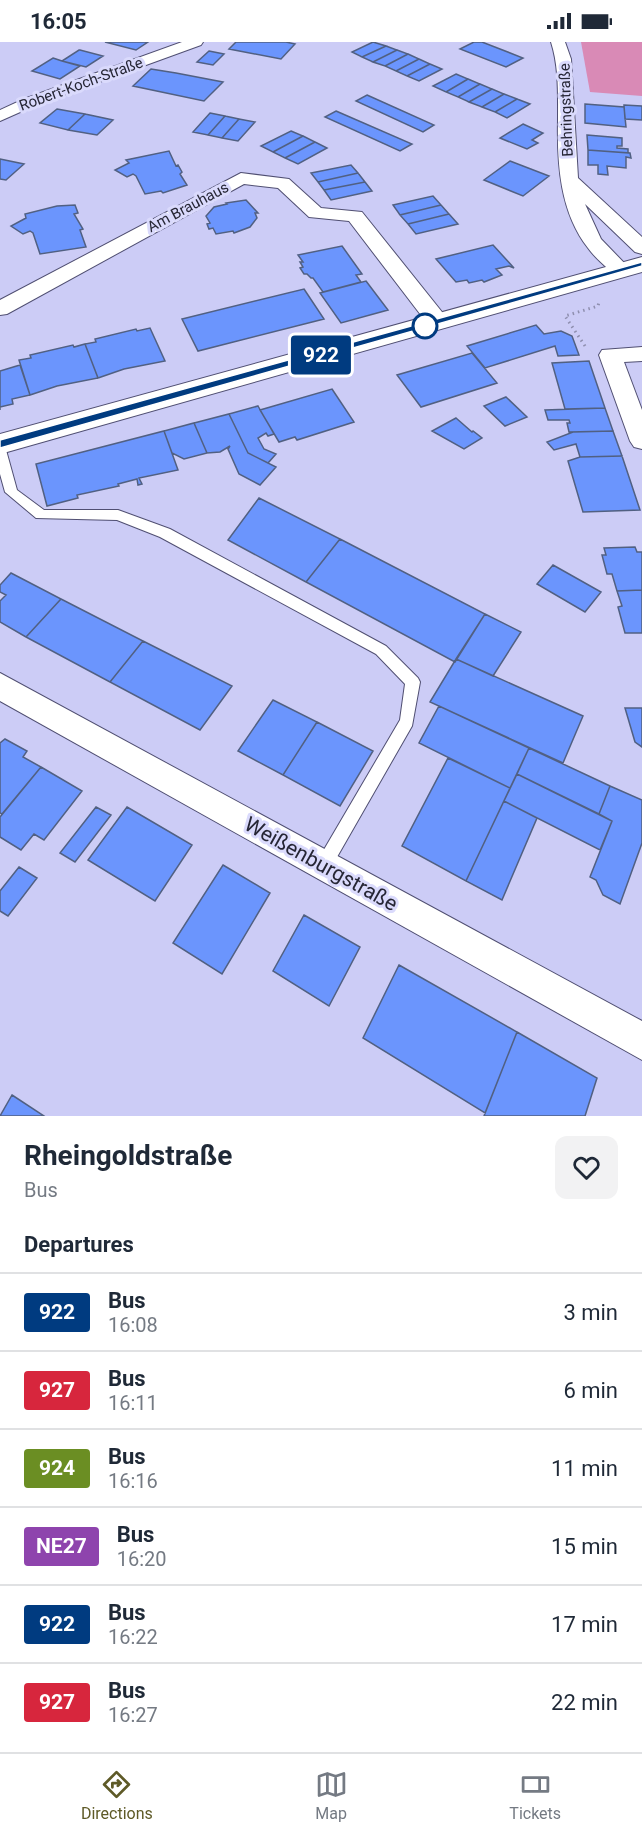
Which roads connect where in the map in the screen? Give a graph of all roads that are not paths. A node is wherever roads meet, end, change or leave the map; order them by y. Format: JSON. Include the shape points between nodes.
{"nodes":[{"id":1,"x":196,"y":42,"type":"edge"},
{"id":2,"x":558,"y":42,"type":"edge"},
{"id":3,"x":0,"y":116,"type":"edge"},
{"id":4,"x":570,"y":180,"type":"junction"},
{"id":5,"x":642,"y":248,"type":"edge"},
{"id":6,"x":631,"y":267,"type":"edge"},
{"id":7,"x":0,"y":309,"type":"edge"},
{"id":8,"x":438,"y":322,"type":"junction"},
{"id":9,"x":642,"y":354,"type":"edge"},
{"id":10,"x":642,"y":441,"type":"edge"},
{"id":11,"x":0,"y":444,"type":"edge"},
{"id":12,"x":0,"y":450,"type":"edge"},
{"id":13,"x":0,"y":686,"type":"edge"},
{"id":14,"x":323,"y":865,"type":"junction"},
{"id":15,"x":642,"y":1041,"type":"edge"}],
"edges":[{"from":1,"to":3,"type":"street","name":"Robert-Koch-Straße"},
{"from":2,"to":4,"type":"street","name":"Behringstraße","via":[[566,74]]},
{"from":4,"to":5,"type":"street","name":"Behringstraße"},
{"from":4,"to":6,"type":"street","name":"Behringstraße","via":[[575,208],[593,242]]},
{"from":6,"to":8,"type":"street"},
{"from":7,"to":8,"type":"street","name":"Am Brauhaus","via":[[241,178],[283,183],[316,213],[355,216]]},
{"from":8,"to":11,"type":"street"},
{"from":9,"to":10,"type":"street","via":[[610,355]]},
{"from":12,"to":14,"type":"lane","via":[[11,492],[41,515],[118,515],[165,533],[381,650],[413,682],[407,721]]},
{"from":13,"to":14,"type":"street","name":"Weißenburgstraße"},
{"from":14,"to":15,"type":"street","name":"Weißenburgstraße"}]}
